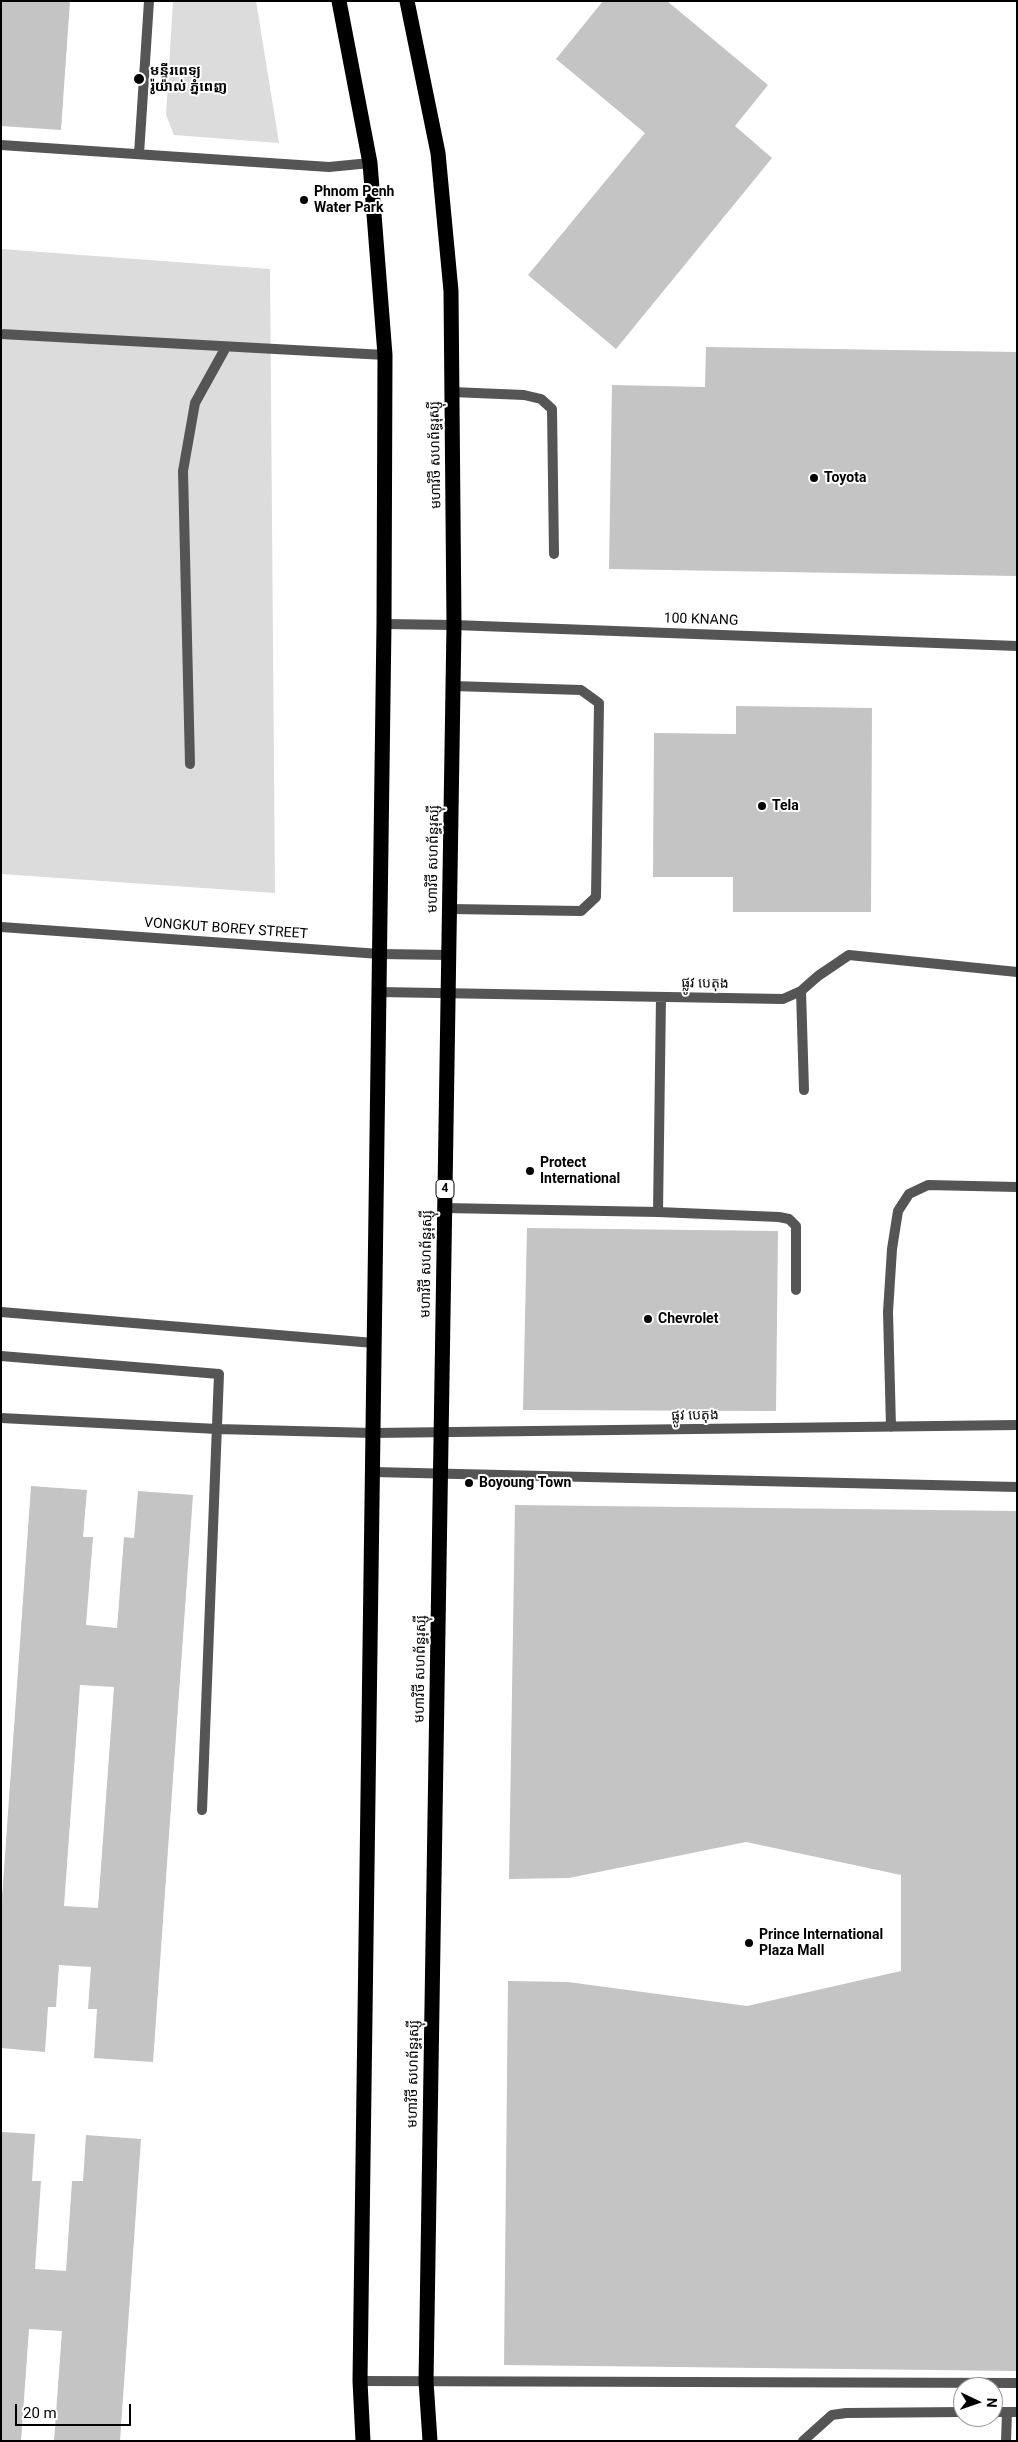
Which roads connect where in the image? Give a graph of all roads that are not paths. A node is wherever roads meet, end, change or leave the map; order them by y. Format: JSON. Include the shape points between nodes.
{"nodes":[{"id":1,"x":149,"y":1,"type":"edge"},
{"id":2,"x":340,"y":1,"type":"edge"},
{"id":3,"x":407,"y":1,"type":"edge"},
{"id":4,"x":1,"y":145,"type":"edge"},
{"id":5,"x":139,"y":154,"type":"junction"},
{"id":6,"x":370,"y":163,"type":"junction"},
{"id":7,"x":1,"y":334,"type":"edge"},
{"id":8,"x":226,"y":346,"type":"junction"},
{"id":9,"x":385,"y":356,"type":"junction"},
{"id":10,"x":452,"y":392,"type":"junction"},
{"id":11,"x":554,"y":554,"type":"dead end"},
{"id":12,"x":384,"y":624,"type":"junction"},
{"id":13,"x":454,"y":625,"type":"junction"},
{"id":14,"x":1017,"y":646,"type":"edge"},
{"id":15,"x":453,"y":686,"type":"junction"},
{"id":16,"x":190,"y":764,"type":"dead end"},
{"id":17,"x":450,"y":910,"type":"junction"},
{"id":18,"x":1,"y":927,"type":"edge"},
{"id":19,"x":380,"y":954,"type":"junction"},
{"id":20,"x":449,"y":955,"type":"junction"},
{"id":21,"x":1017,"y":972,"type":"edge"},
{"id":22,"x":801,"y":991,"type":"junction"},
{"id":23,"x":379,"y":992,"type":"junction"},
{"id":24,"x":448,"y":993,"type":"junction"},
{"id":25,"x":661,"y":997,"type":"junction"},
{"id":26,"x":804,"y":1090,"type":"dead end"},
{"id":27,"x":1017,"y":1187,"type":"edge"},
{"id":28,"x":444,"y":1208,"type":"junction"},
{"id":29,"x":658,"y":1212,"type":"junction"},
{"id":30,"x":796,"y":1290,"type":"dead end"},
{"id":31,"x":1,"y":1312,"type":"edge"},
{"id":32,"x":374,"y":1343,"type":"junction"},
{"id":33,"x":1,"y":1356,"type":"edge"},
{"id":34,"x":1,"y":1418,"type":"edge"},
{"id":35,"x":1017,"y":1425,"type":"edge"},
{"id":36,"x":891,"y":1426,"type":"junction"},
{"id":37,"x":217,"y":1429,"type":"junction"},
{"id":38,"x":373,"y":1433,"type":"junction"},
{"id":39,"x":441,"y":1433,"type":"junction"},
{"id":40,"x":372,"y":1472,"type":"junction"},
{"id":41,"x":440,"y":1475,"type":"junction"},
{"id":42,"x":1017,"y":1487,"type":"edge"},
{"id":43,"x":202,"y":1810,"type":"dead end"},
{"id":44,"x":360,"y":2381,"type":"junction"},
{"id":45,"x":426,"y":2381,"type":"junction"},
{"id":46,"x":1017,"y":2383,"type":"edge"},
{"id":47,"x":953,"y":2412,"type":"edge"},
{"id":48,"x":1012,"y":2412,"type":"edge"},
{"id":49,"x":363,"y":2441,"type":"edge"},
{"id":50,"x":430,"y":2441,"type":"edge"},
{"id":51,"x":803,"y":2441,"type":"edge"},
{"id":52,"x":1006,"y":2441,"type":"edge"}],
"edges":[{"from":1,"to":5,"type":"street"},
{"from":2,"to":6,"type":"highway"},
{"from":3,"to":10,"type":"highway","name":"មហាវិថី សហព័ន្ធរុស្ស៊ី","number":"4","via":[[438,153],[451,291]]},
{"from":4,"to":5,"type":"street"},
{"from":5,"to":6,"type":"street","via":[[329,167]]},
{"from":6,"to":9,"type":"highway"},
{"from":7,"to":8,"type":"street"},
{"from":8,"to":9,"type":"street"},
{"from":8,"to":16,"type":"street","via":[[195,403],[183,471]]},
{"from":9,"to":12,"type":"highway"},
{"from":10,"to":11,"type":"street","via":[[524,395],[541,399],[552,409]]},
{"from":10,"to":13,"type":"highway","name":"មហាវិថី សហព័ន្ធរុស្ស៊ី","number":"4"},
{"from":12,"to":13,"type":"street","name":"100 KNANG"},
{"from":12,"to":19,"type":"highway"},
{"from":13,"to":14,"type":"street","name":"100 KNANG"},
{"from":13,"to":15,"type":"highway","name":"មហាវិថី សហព័ន្ធរុស្ស៊ី","number":"4"},
{"from":15,"to":17,"type":"highway","name":"មហាវិថី សហព័ន្ធរុស្ស៊ី","number":"4"},
{"from":15,"to":17,"type":"street","via":[[580,690],[599,703],[596,897],[581,911]]},
{"from":17,"to":20,"type":"highway","name":"មហាវិថី សហព័ន្ធរុស្ស៊ី","number":"4"},
{"from":18,"to":19,"type":"street","name":"VONGKUT BOREY STREET"},
{"from":19,"to":20,"type":"street","name":"VONGKUT BOREY STREET"},
{"from":19,"to":23,"type":"highway"},
{"from":20,"to":24,"type":"highway","name":"មហាវិថី សហព័ន្ធរុស្ស៊ី","number":"4"},
{"from":21,"to":22,"type":"street","name":"ផ្លូវ បេតុង","via":[[849,955]]},
{"from":22,"to":25,"type":"street","name":"ផ្លូវ បេតុង","via":[[783,999]]},
{"from":22,"to":26,"type":"street"},
{"from":23,"to":24,"type":"street","name":"ផ្លូវ បេតុង"},
{"from":23,"to":32,"type":"highway"},
{"from":24,"to":25,"type":"street","name":"ផ្លូវ បេតុង"},
{"from":24,"to":28,"type":"highway","name":"មហាវិថី សហព័ន្ធរុស្ស៊ី","number":"4"},
{"from":25,"to":29,"type":"street"},
{"from":27,"to":36,"type":"street","via":[[928,1185],[909,1194],[898,1211],[888,1312]]},
{"from":28,"to":29,"type":"street"},
{"from":28,"to":39,"type":"highway","name":"មហាវិថី សហព័ន្ធរុស្ស៊ី","number":"4"},
{"from":29,"to":30,"type":"street","via":[[790,1219],[796,1226]]},
{"from":31,"to":32,"type":"street"},
{"from":32,"to":38,"type":"highway"},
{"from":33,"to":37,"type":"street","via":[[219,1374]]},
{"from":34,"to":37,"type":"street","name":"ផ្លូវ បេតុង"},
{"from":35,"to":36,"type":"street","name":"ផ្លូវ បេតុង"},
{"from":36,"to":39,"type":"street","name":"ផ្លូវ បេតុង"},
{"from":37,"to":38,"type":"street","name":"ផ្លូវ បេតុង"},
{"from":37,"to":43,"type":"street"},
{"from":38,"to":39,"type":"street","name":"ផ្លូវ បេតុង"},
{"from":38,"to":40,"type":"highway"},
{"from":39,"to":41,"type":"highway","name":"មហាវិថី សហព័ន្ធរុស្ស៊ី","number":"4"},
{"from":40,"to":41,"type":"street"},
{"from":40,"to":44,"type":"highway"},
{"from":41,"to":42,"type":"street"},
{"from":41,"to":45,"type":"highway","name":"មហាវិថី សហព័ន្ធរុស្ស៊ី","number":"4"},
{"from":44,"to":45,"type":"street"},
{"from":44,"to":49,"type":"highway"},
{"from":45,"to":46,"type":"street"},
{"from":45,"to":50,"type":"highway","name":"មហាវិថី សហព័ន្ធរុស្ស៊ី","number":"4"},
{"from":47,"to":51,"type":"street","via":[[832,2415]]},
{"from":48,"to":52,"type":"street"}]}
